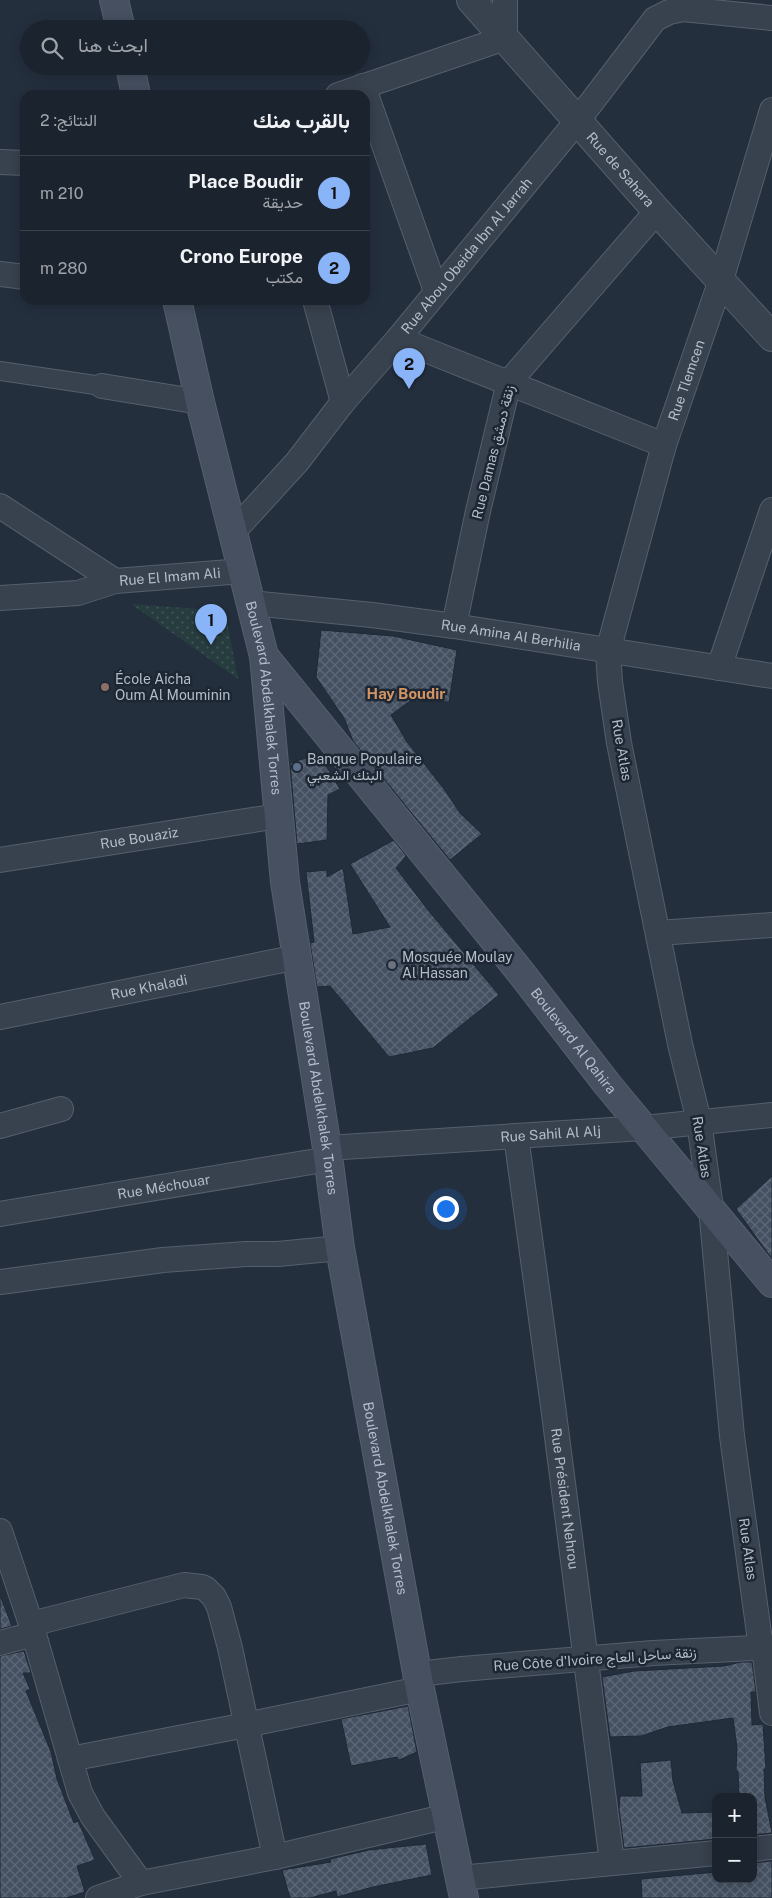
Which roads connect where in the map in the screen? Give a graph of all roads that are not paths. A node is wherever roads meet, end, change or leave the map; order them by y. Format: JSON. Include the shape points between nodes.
{"nodes":[{"id":1,"x":114,"y":0,"type":"edge"},
{"id":2,"x":471,"y":0,"type":"edge"},
{"id":3,"x":505,"y":0,"type":"edge"},
{"id":4,"x":654,"y":10,"type":"edge"},
{"id":5,"x":772,"y":18,"type":"edge"},
{"id":6,"x":119,"y":20,"type":"edge"},
{"id":7,"x":505,"y":38,"type":"junction"},
{"id":8,"x":132,"y":75,"type":"edge"},
{"id":9,"x":363,"y":86,"type":"junction"},
{"id":10,"x":135,"y":90,"type":"edge"},
{"id":11,"x":352,"y":90,"type":"edge"},
{"id":12,"x":364,"y":90,"type":"edge"},
{"id":13,"x":370,"y":106,"type":"edge"},
{"id":14,"x":772,"y":110,"type":"edge"},
{"id":15,"x":578,"y":120,"type":"junction"},
{"id":16,"x":0,"y":162,"type":"edge"},
{"id":17,"x":20,"y":163,"type":"edge"},
{"id":18,"x":658,"y":211,"type":"junction"},
{"id":19,"x":0,"y":274,"type":"edge"},
{"id":20,"x":20,"y":276,"type":"edge"},
{"id":21,"x":721,"y":280,"type":"junction"},
{"id":22,"x":436,"y":291,"type":"junction"},
{"id":23,"x":178,"y":305,"type":"edge"},
{"id":24,"x":316,"y":305,"type":"edge"},
{"id":25,"x":772,"y":337,"type":"edge"},
{"id":26,"x":398,"y":339,"type":"junction"},
{"id":27,"x":0,"y":371,"type":"edge"},
{"id":28,"x":509,"y":382,"type":"junction"},
{"id":29,"x":102,"y":386,"type":"joint"},
{"id":30,"x":200,"y":402,"type":"junction"},
{"id":31,"x":343,"y":402,"type":"junction"},
{"id":32,"x":664,"y":445,"type":"junction"},
{"id":33,"x":0,"y":506,"type":"edge"},
{"id":34,"x":772,"y":510,"type":"edge"},
{"id":35,"x":233,"y":532,"type":"junction"},
{"id":36,"x":243,"y":572,"type":"junction"},
{"id":37,"x":115,"y":581,"type":"junction"},
{"id":38,"x":0,"y":598,"type":"edge"},
{"id":39,"x":251,"y":603,"type":"junction"},
{"id":40,"x":454,"y":626,"type":"junction"},
{"id":41,"x":608,"y":651,"type":"junction"},
{"id":42,"x":264,"y":656,"type":"junction"},
{"id":43,"x":718,"y":668,"type":"junction"},
{"id":44,"x":772,"y":676,"type":"edge"},
{"id":45,"x":278,"y":816,"type":"junction"},
{"id":46,"x":0,"y":860,"type":"edge"},
{"id":47,"x":772,"y":926,"type":"edge"},
{"id":48,"x":658,"y":933,"type":"junction"},
{"id":49,"x":298,"y":957,"type":"junction"},
{"id":50,"x":0,"y":1017,"type":"edge"},
{"id":51,"x":61,"y":1109,"type":"dead end"},
{"id":52,"x":772,"y":1115,"type":"edge"},
{"id":53,"x":699,"y":1121,"type":"junction"},
{"id":54,"x":0,"y":1126,"type":"edge"},
{"id":55,"x":643,"y":1128,"type":"junction"},
{"id":56,"x":516,"y":1136,"type":"junction"},
{"id":57,"x":328,"y":1153,"type":"junction"},
{"id":58,"x":711,"y":1208,"type":"junction"},
{"id":59,"x":0,"y":1214,"type":"edge"},
{"id":60,"x":340,"y":1248,"type":"junction"},
{"id":61,"x":0,"y":1282,"type":"edge"},
{"id":62,"x":772,"y":1283,"type":"edge"},
{"id":63,"x":0,"y":1531,"type":"edge"},
{"id":64,"x":32,"y":1629,"type":"junction"},
{"id":65,"x":0,"y":1642,"type":"edge"},
{"id":66,"x":766,"y":1648,"type":"edge"},
{"id":67,"x":586,"y":1659,"type":"junction"},
{"id":68,"x":419,"y":1681,"type":"junction"},
{"id":69,"x":772,"y":1713,"type":"edge"},
{"id":70,"x":246,"y":1725,"type":"junction"},
{"id":71,"x":70,"y":1759,"type":"junction"},
{"id":72,"x":448,"y":1816,"type":"junction"},
{"id":73,"x":772,"y":1847,"type":"edge"},
{"id":74,"x":757,"y":1849,"type":"edge"},
{"id":75,"x":712,"y":1853,"type":"edge"},
{"id":76,"x":275,"y":1857,"type":"junction"},
{"id":77,"x":612,"y":1862,"type":"junction"},
{"id":78,"x":140,"y":1883,"type":"junction"},
{"id":79,"x":462,"y":1888,"type":"edge"},
{"id":80,"x":98,"y":1898,"type":"edge"}],
"edges":[{"from":1,"to":6,"type":"main road"},
{"from":2,"to":7,"type":"street","name":"Rue de Sahara"},
{"from":3,"to":7,"type":"street"},
{"from":4,"to":5,"type":"street","via":[[669,12],[683,9]]},
{"from":4,"to":15,"type":"street","name":"Rue Abou Obeida Ibn Al Jarrah"},
{"from":7,"to":9,"type":"street"},
{"from":7,"to":15,"type":"street","name":"Rue de Sahara"},
{"from":8,"to":10,"type":"main road"},
{"from":9,"to":11,"type":"street"},
{"from":9,"to":12,"type":"street"},
{"from":13,"to":22,"type":"street"},
{"from":14,"to":21,"type":"street","name":"Rue Tlemcen"},
{"from":15,"to":18,"type":"street","name":"Rue de Sahara"},
{"from":15,"to":22,"type":"street","name":"Rue Abou Obeida Ibn Al Jarrah"},
{"from":16,"to":17,"type":"street"},
{"from":18,"to":21,"type":"street","name":"Rue de Sahara"},
{"from":18,"to":28,"type":"street","name":"Rue Damas زنقة دمشق"},
{"from":19,"to":20,"type":"street"},
{"from":21,"to":25,"type":"street","name":"Rue de Sahara"},
{"from":21,"to":32,"type":"street","name":"Rue Tlemcen"},
{"from":22,"to":26,"type":"street","name":"Rue Abou Obeida Ibn Al Jarrah"},
{"from":23,"to":30,"type":"main road","name":"Boulevard Abdelkhalek Torres"},
{"from":24,"to":31,"type":"street"},
{"from":26,"to":28,"type":"street"},
{"from":26,"to":31,"type":"street","name":"Rue Abou Obeida Ibn Al Jarrah"},
{"from":27,"to":29,"type":"street"},
{"from":28,"to":32,"type":"street"},
{"from":28,"to":40,"type":"street","name":"Rue Damas زنقة دمشق"},
{"from":29,"to":30,"type":"street"},
{"from":30,"to":35,"type":"main road","name":"Boulevard Abdelkhalek Torres"},
{"from":31,"to":35,"type":"street","name":"Rue Abou Obeida Ibn Al Jarrah","via":[[297,462]]},
{"from":32,"to":41,"type":"street","name":"Rue Tlemcen"},
{"from":33,"to":37,"type":"street","name":"Rue El Imam Ali"},
{"from":34,"to":43,"type":"street"},
{"from":35,"to":36,"type":"main road","name":"Boulevard Abdelkhalek Torres"},
{"from":36,"to":37,"type":"street","name":"Rue El Imam Ali"},
{"from":36,"to":39,"type":"main road","name":"Boulevard Abdelkhalek Torres"},
{"from":37,"to":38,"type":"street","via":[[78,593]]},
{"from":39,"to":40,"type":"street","name":"Rue Amina Al Berhilia"},
{"from":39,"to":42,"type":"main road","name":"Boulevard Abdelkhalek Torres"},
{"from":40,"to":41,"type":"street","name":"Rue Amina Al Berhilia"},
{"from":41,"to":43,"type":"street","name":"Rue Amina Al Berhilia"},
{"from":41,"to":48,"type":"street","name":"Rue Atlas","via":[[620,743]]},
{"from":42,"to":45,"type":"main road","name":"Boulevard Abdelkhalek Torres"},
{"from":42,"to":55,"type":"main road","name":"Boulevard Al Qahira"},
{"from":43,"to":44,"type":"street","name":"Rue Amina Al Berhilia"},
{"from":45,"to":46,"type":"street","name":"Rue Bouaziz"},
{"from":45,"to":49,"type":"main road","name":"Boulevard Abdelkhalek Torres"},
{"from":47,"to":48,"type":"street"},
{"from":48,"to":53,"type":"street","name":"Rue Atlas"},
{"from":49,"to":50,"type":"street","name":"Rue Khaladi"},
{"from":49,"to":57,"type":"main road","name":"Boulevard Abdelkhalek Torres"},
{"from":51,"to":54,"type":"street"},
{"from":52,"to":53,"type":"street","name":"Rue Sahil Al Alj"},
{"from":53,"to":55,"type":"street","name":"Rue Sahil Al Alj"},
{"from":53,"to":58,"type":"street","name":"Rue Atlas"},
{"from":55,"to":56,"type":"street","name":"Rue Sahil Al Alj"},
{"from":55,"to":58,"type":"main road","name":"Boulevard Al Qahira"},
{"from":56,"to":57,"type":"street","name":"Rue Sahil Al Alj"},
{"from":56,"to":67,"type":"street","name":"Rue Président Nehrou"},
{"from":57,"to":59,"type":"street","name":"Rue Méchouar"},
{"from":57,"to":60,"type":"main road","name":"Boulevard Abdelkhalek Torres"},
{"from":58,"to":62,"type":"main road","name":"Boulevard Al Qahira"},
{"from":58,"to":66,"type":"street","name":"Rue Atlas","via":[[732,1436]]},
{"from":60,"to":61,"type":"street","via":[[163,1260]]},
{"from":60,"to":68,"type":"main road","name":"Boulevard Abdelkhalek Torres"},
{"from":63,"to":64,"type":"street"},
{"from":64,"to":65,"type":"street"},
{"from":64,"to":70,"type":"street","via":[[184,1585],[202,1587],[214,1597],[219,1607]]},
{"from":64,"to":71,"type":"street"},
{"from":66,"to":67,"type":"street","name":"Rue Côte d'Ivoire زنقة ساحل العاج"},
{"from":66,"to":69,"type":"street","name":"Rue Atlas"},
{"from":67,"to":68,"type":"street","name":"Rue Côte d'Ivoire زنقة ساحل العاج","via":[[462,1669]]},
{"from":67,"to":77,"type":"street","name":"Rue Président Nehrou"},
{"from":68,"to":70,"type":"street","name":"Rue Côte d'Ivoire زنقة ساحل العاج"},
{"from":68,"to":72,"type":"main road","name":"Boulevard Abdelkhalek Torres"},
{"from":70,"to":71,"type":"street","name":"Rue Côte d'Ivoire زنقة ساحل العاج"},
{"from":70,"to":76,"type":"street"},
{"from":71,"to":78,"type":"street","via":[[87,1807]]},
{"from":72,"to":76,"type":"street"},
{"from":72,"to":79,"type":"main road","name":"Boulevard Abdelkhalek Torres"},
{"from":73,"to":74,"type":"street"},
{"from":75,"to":77,"type":"street"},
{"from":76,"to":78,"type":"street"},
{"from":77,"to":79,"type":"street"},
{"from":78,"to":80,"type":"street"}]}
